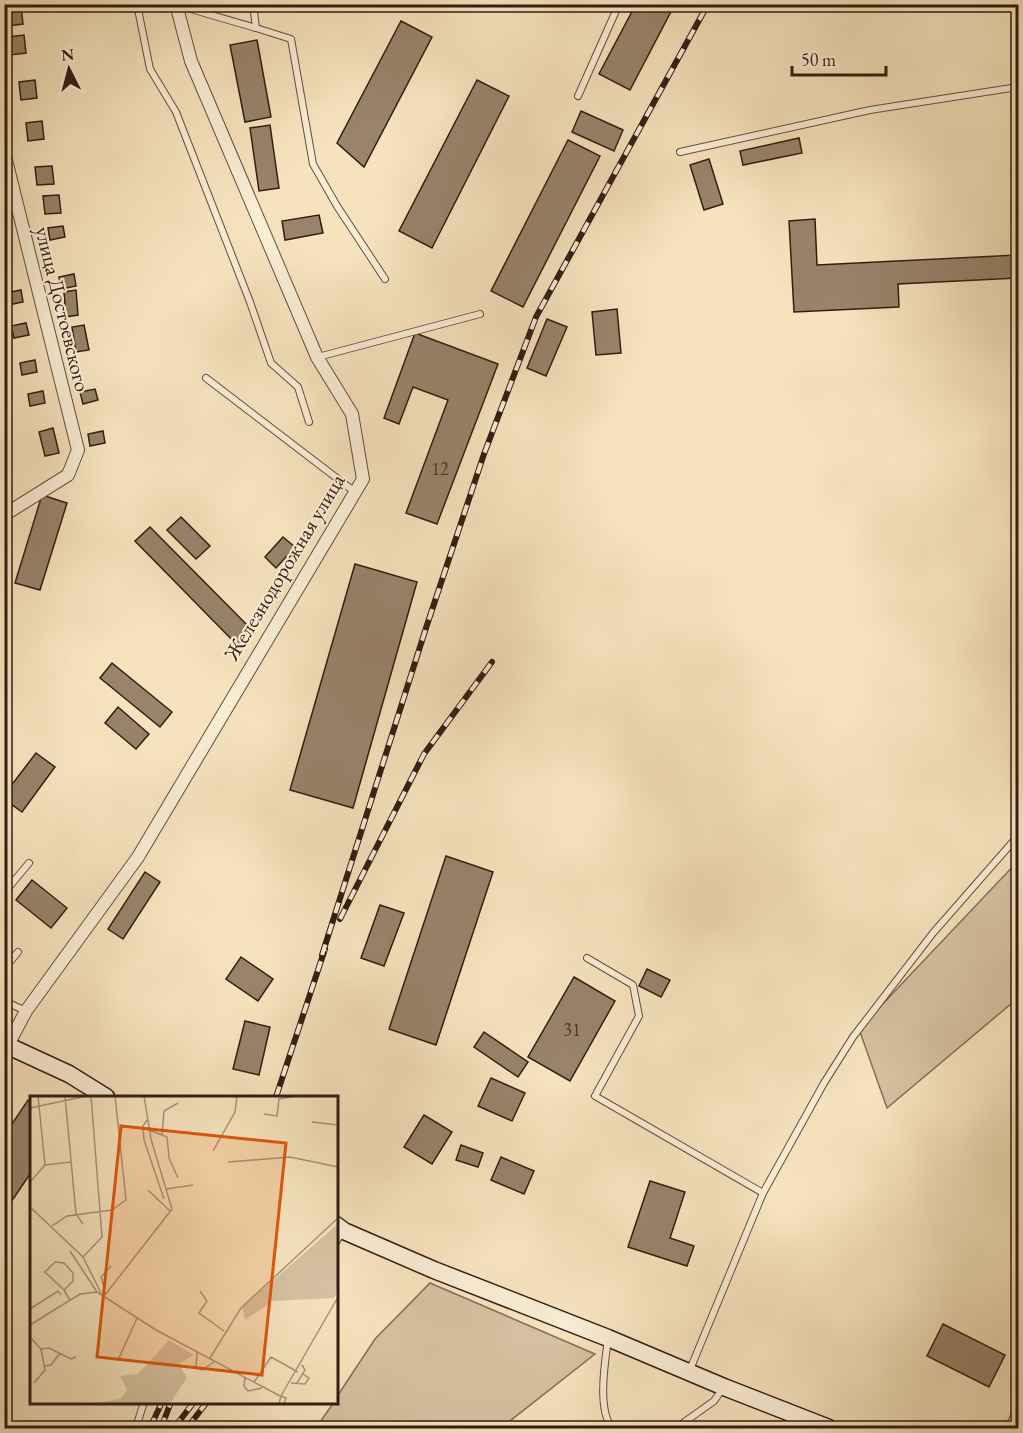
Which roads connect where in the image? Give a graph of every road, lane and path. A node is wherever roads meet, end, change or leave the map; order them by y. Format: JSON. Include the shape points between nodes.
{"nodes":[{"id":1,"x":137,"y":4,"type":"edge"},
{"id":2,"x":176,"y":4,"type":"edge"},
{"id":3,"x":253,"y":4,"type":"edge"},
{"id":4,"x":619,"y":4,"type":"edge"},
{"id":5,"x":256,"y":28,"type":"junction"},
{"id":6,"x":1018,"y":87,"type":"edge"},
{"id":7,"x":578,"y":96,"type":"dead end"},
{"id":8,"x":4,"y":152,"type":"edge"},
{"id":9,"x":680,"y":152,"type":"dead end"},
{"id":10,"x":385,"y":279,"type":"dead end"},
{"id":11,"x":480,"y":314,"type":"dead end"},
{"id":12,"x":317,"y":357,"type":"junction"},
{"id":13,"x":206,"y":378,"type":"dead end"},
{"id":14,"x":309,"y":422,"type":"dead end"},
{"id":15,"x":356,"y":492,"type":"junction"},
{"id":16,"x":4,"y":515,"type":"edge"},
{"id":17,"x":1018,"y":836,"type":"edge"},
{"id":18,"x":29,"y":862,"type":"dead end"},
{"id":19,"x":4,"y":893,"type":"edge"},
{"id":20,"x":18,"y":952,"type":"dead end"},
{"id":21,"x":587,"y":958,"type":"dead end"},
{"id":22,"x":4,"y":969,"type":"edge"},
{"id":23,"x":4,"y":1001,"type":"edge"},
{"id":24,"x":26,"y":1011,"type":"junction"},
{"id":25,"x":6,"y":1044,"type":"edge"},
{"id":26,"x":104,"y":1096,"type":"edge"},
{"id":27,"x":763,"y":1193,"type":"junction"},
{"id":28,"x":339,"y":1233,"type":"edge"},
{"id":29,"x":608,"y":1338,"type":"junction"},
{"id":30,"x":689,"y":1373,"type":"junction"},
{"id":31,"x":724,"y":1388,"type":"junction"},
{"id":32,"x":143,"y":1403,"type":"edge"},
{"id":33,"x":1018,"y":1408,"type":"edge"},
{"id":34,"x":138,"y":1421,"type":"dead end"},
{"id":35,"x":612,"y":1428,"type":"edge"},
{"id":36,"x":676,"y":1428,"type":"edge"},
{"id":37,"x":829,"y":1428,"type":"edge"},
{"id":38,"x":1008,"y":1428,"type":"edge"}],
"edges":[{"from":1,"to":14,"type":"lane","via":[[150,69],[176,112],[271,363],[298,387]]},
{"from":2,"to":5,"type":"lane"},
{"from":2,"to":12,"type":"street","name":"Железнодорожная улица","via":[[191,61]]},
{"from":3,"to":5,"type":"lane"},
{"from":4,"to":7,"type":"lane"},
{"from":5,"to":10,"type":"lane","via":[[291,39],[313,164]]},
{"from":6,"to":9,"type":"lane","via":[[870,110]]},
{"from":8,"to":16,"type":"street","name":"улица Достоевского","via":[[78,450],[68,475]]},
{"from":11,"to":12,"type":"lane"},
{"from":12,"to":15,"type":"street","name":"Железнодорожная улица","via":[[352,414],[363,479]]},
{"from":13,"to":15,"type":"lane"},
{"from":15,"to":24,"type":"street","name":"Железнодорожная улица","via":[[138,857]]},
{"from":17,"to":27,"type":"lane","via":[[933,933],[853,1037]]},
{"from":18,"to":19,"type":"lane"},
{"from":20,"to":22,"type":"lane"},
{"from":21,"to":27,"type":"lane","via":[[633,985],[639,1016],[595,1096]]},
{"from":23,"to":24,"type":"lane"},
{"from":24,"to":25,"type":"street","name":"Железнодорожная улица"},
{"from":25,"to":26,"type":"main road"},
{"from":27,"to":30,"type":"lane"},
{"from":28,"to":29,"type":"main road"},
{"from":29,"to":30,"type":"main road"},
{"from":29,"to":35,"type":"lane","via":[[604,1407]]},
{"from":30,"to":31,"type":"main road"},
{"from":31,"to":36,"type":"lane","via":[[714,1401]]},
{"from":31,"to":37,"type":"main road"},
{"from":32,"to":34,"type":"lane"},
{"from":33,"to":38,"type":"lane"}]}
